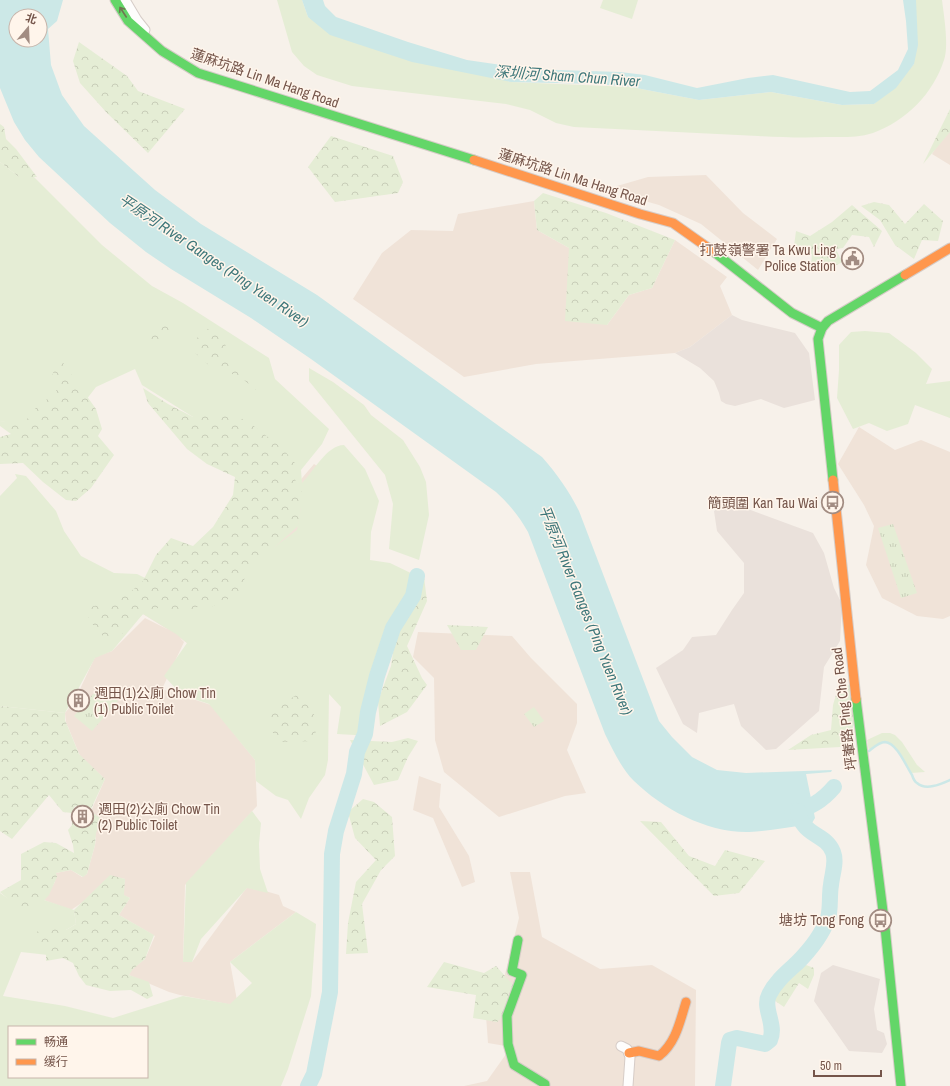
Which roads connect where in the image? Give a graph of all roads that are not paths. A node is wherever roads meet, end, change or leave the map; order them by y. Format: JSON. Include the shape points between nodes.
{"nodes":[{"id":1,"x":115,"y":0,"type":"edge"},
{"id":2,"x":125,"y":0,"type":"edge"},
{"id":3,"x":153,"y":43,"type":"junction"},
{"id":4,"x":950,"y":248,"type":"edge"},
{"id":5,"x":822,"y":328,"type":"junction"},
{"id":6,"x":518,"y":940,"type":"dead end"},
{"id":7,"x":686,"y":1002,"type":"dead end"},
{"id":8,"x":621,"y":1046,"type":"dead end"},
{"id":9,"x":628,"y":1052,"type":"junction"},
{"id":10,"x":546,"y":1086,"type":"edge"},
{"id":11,"x":628,"y":1086,"type":"edge"},
{"id":12,"x":901,"y":1086,"type":"edge"}],
"edges":[{"from":3,"to":1,"type":"street","name":"蓮麻坑路 Lin Ma Hang Road","one_way":true,"via":[[128,21]]},
{"from":2,"to":3,"type":"street","name":"蓮麻坑路 Lin Ma Hang Road"},
{"from":3,"to":5,"type":"street","name":"蓮麻坑路 Lin Ma Hang Road","via":[[198,73],[673,223],[792,313]]},
{"from":4,"to":5,"type":"street","via":[[838,314]]},
{"from":5,"to":12,"type":"street","name":"坪輋路 Ping Che Road","via":[[818,350]]},
{"from":6,"to":10,"type":"street","via":[[512,971],[522,975],[507,1016],[508,1044],[514,1065]]},
{"from":7,"to":9,"type":"street","via":[[671,1044],[665,1053],[659,1056],[639,1051]]},
{"from":8,"to":9,"type":"street"},
{"from":9,"to":11,"type":"street"}]}
